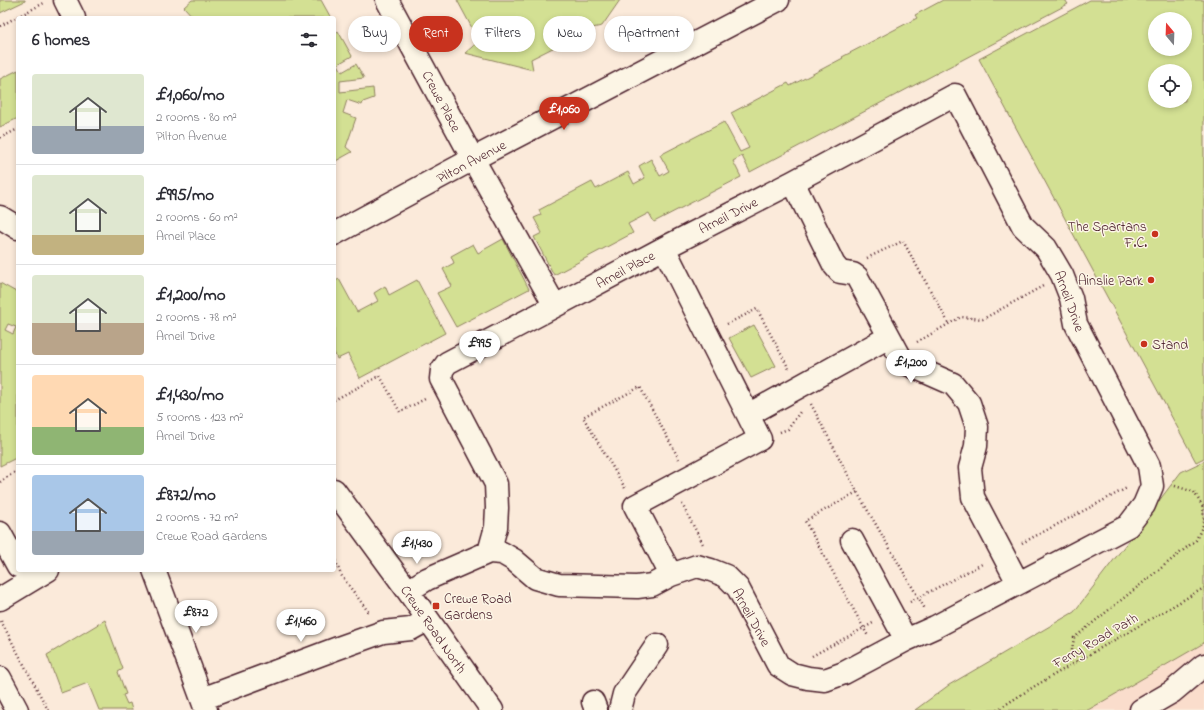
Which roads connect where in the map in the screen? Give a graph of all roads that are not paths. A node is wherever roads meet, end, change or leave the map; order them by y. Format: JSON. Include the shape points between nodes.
{"nodes":[{"id":1,"x":65,"y":0,"type":"edge"},
{"id":2,"x":387,"y":0,"type":"edge"},
{"id":3,"x":778,"y":0,"type":"edge"},
{"id":4,"x":73,"y":16,"type":"edge"},
{"id":5,"x":473,"y":159,"type":"junction"},
{"id":6,"x":793,"y":182,"type":"junction"},
{"id":7,"x":0,"y":217,"type":"edge"},
{"id":8,"x":16,"y":227,"type":"edge"},
{"id":9,"x":336,"y":233,"type":"edge"},
{"id":10,"x":664,"y":248,"type":"junction"},
{"id":11,"x":555,"y":306,"type":"junction"},
{"id":12,"x":889,"y":337,"type":"junction"},
{"id":13,"x":748,"y":415,"type":"junction"},
{"id":14,"x":336,"y":493,"type":"edge"},
{"id":15,"x":0,"y":533,"type":"edge"},
{"id":16,"x":852,"y":540,"type":"dead end"},
{"id":17,"x":489,"y":552,"type":"junction"},
{"id":18,"x":16,"y":562,"type":"edge"},
{"id":19,"x":155,"y":572,"type":"edge"},
{"id":20,"x":22,"y":573,"type":"edge"},
{"id":21,"x":671,"y":575,"type":"junction"},
{"id":22,"x":1018,"y":584,"type":"junction"},
{"id":23,"x":408,"y":591,"type":"junction"},
{"id":24,"x":1,"y":605,"type":"edge"},
{"id":25,"x":427,"y":620,"type":"junction"},
{"id":26,"x":906,"y":640,"type":"junction"},
{"id":27,"x":657,"y":645,"type":"dead end"},
{"id":28,"x":1204,"y":665,"type":"edge"},
{"id":29,"x":0,"y":678,"type":"edge"},
{"id":30,"x":204,"y":705,"type":"edge"},
{"id":31,"x":17,"y":710,"type":"edge"},
{"id":32,"x":492,"y":710,"type":"edge"},
{"id":33,"x":620,"y":710,"type":"edge"},
{"id":34,"x":1141,"y":710,"type":"edge"}],
"edges":[{"from":1,"to":4,"type":"street"},
{"from":2,"to":5,"type":"street","name":"Crewe Place"},
{"from":3,"to":5,"type":"street","name":"Pilton Avenue"},
{"from":5,"to":9,"type":"street","name":"Pilton Avenue"},
{"from":5,"to":11,"type":"street","name":"Crewe Place"},
{"from":6,"to":10,"type":"street","name":"Arneil Drive"},
{"from":6,"to":12,"type":"street","via":[[834,265],[840,272],[857,277]]},
{"from":6,"to":22,"type":"street","name":"Arneil Drive","via":[[955,95],[1023,226],[1046,248],[1062,276],[1071,298],[1076,324],[1149,466],[1152,481],[1144,505],[1128,526]]},
{"from":7,"to":8,"type":"street"},
{"from":10,"to":11,"type":"street","name":"Arneil Place"},
{"from":10,"to":13,"type":"street","name":"Arneil Place"},
{"from":11,"to":17,"type":"street","name":"Arneil Place","via":[[447,363],[442,370],[441,379],[496,484],[496,527]]},
{"from":12,"to":13,"type":"street"},
{"from":12,"to":22,"type":"street","via":[[903,362],[953,384],[969,403],[977,426],[976,446],[970,468],[973,497]]},
{"from":13,"to":21,"type":"street","name":"Arneil Place","via":[[760,439],[635,506]]},
{"from":14,"to":23,"type":"street","name":"Crewe Road North"},
{"from":15,"to":18,"type":"street"},
{"from":16,"to":26,"type":"street"},
{"from":17,"to":21,"type":"street","name":"Arneil Drive","via":[[502,553],[536,578],[559,585],[638,587]]},
{"from":17,"to":23,"type":"street","via":[[427,579]]},
{"from":19,"to":30,"type":"street"},
{"from":20,"to":24,"type":"street"},
{"from":21,"to":26,"type":"street","name":"Arneil Drive","via":[[697,566],[726,576],[738,588],[778,664],[792,674],[825,680]]},
{"from":22,"to":26,"type":"street","name":"Arneil Drive"},
{"from":23,"to":25,"type":"street","name":"Crewe Road North"},
{"from":25,"to":30,"type":"street","via":[[411,629],[383,632],[338,648]]},
{"from":25,"to":32,"type":"street","name":"Crewe Road North"},
{"from":27,"to":33,"type":"street","via":[[624,694]]},
{"from":28,"to":34,"type":"street","via":[[1172,692]]},
{"from":29,"to":31,"type":"street"}]}
